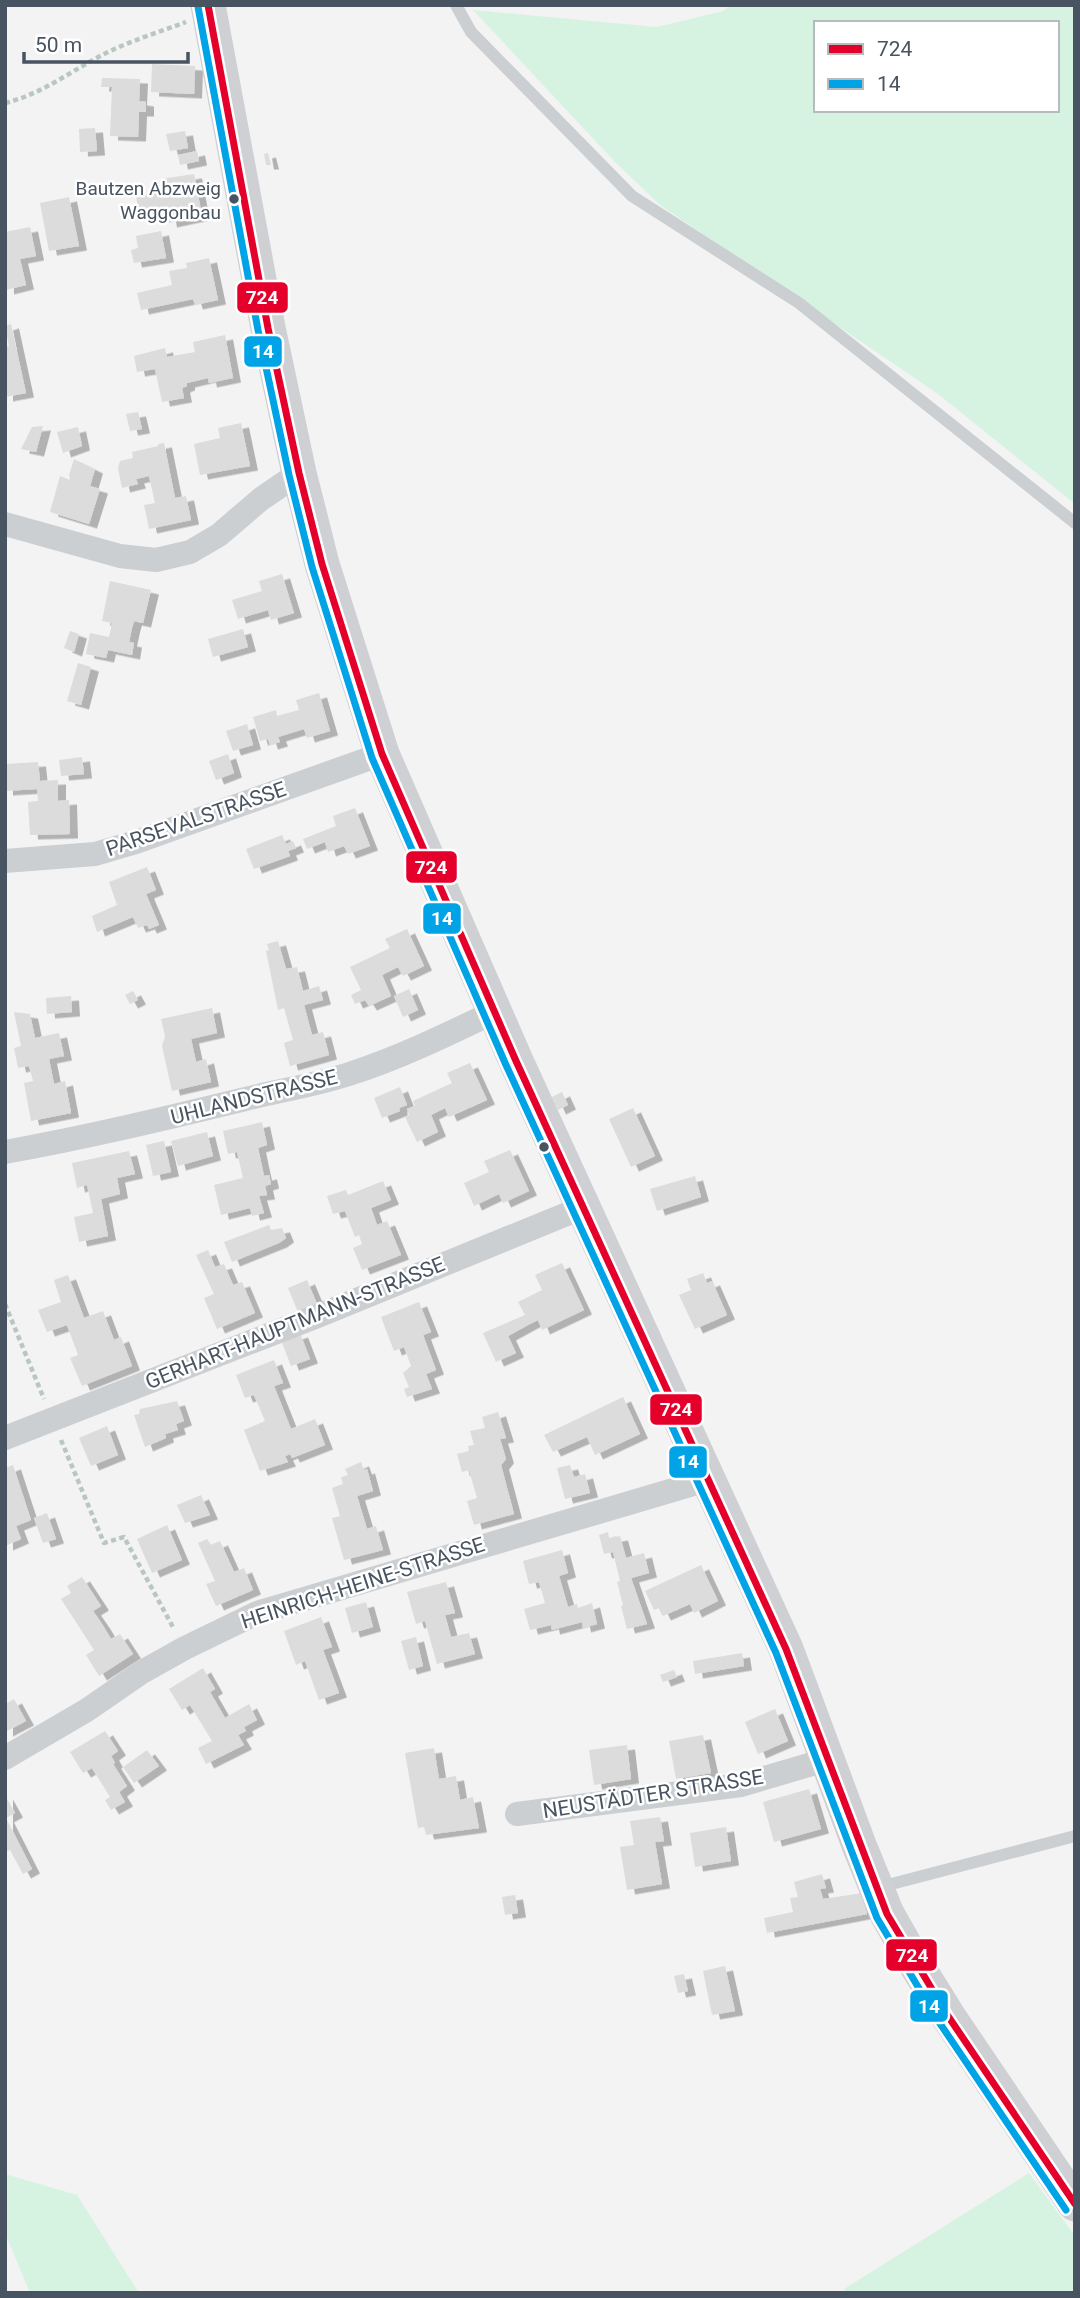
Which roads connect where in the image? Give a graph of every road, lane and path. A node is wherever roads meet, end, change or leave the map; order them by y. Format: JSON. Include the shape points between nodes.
{"nodes":[{"id":1,"x":456,"y":5,"type":"edge"},
{"id":2,"x":209,"y":9,"type":"edge"},
{"id":3,"x":5,"y":103,"type":"edge"},
{"id":4,"x":299,"y":473,"type":"junction"},
{"id":5,"x":1075,"y":523,"type":"edge"},
{"id":6,"x":5,"y":524,"type":"edge"},
{"id":7,"x":382,"y":754,"type":"junction"},
{"id":8,"x":5,"y":861,"type":"edge"},
{"id":9,"x":494,"y":1012,"type":"junction"},
{"id":10,"x":5,"y":1152,"type":"edge"},
{"id":11,"x":584,"y":1207,"type":"junction"},
{"id":12,"x":5,"y":1304,"type":"edge"},
{"id":13,"x":52,"y":1419,"type":"junction"},
{"id":14,"x":5,"y":1438,"type":"edge"},
{"id":15,"x":707,"y":1480,"type":"junction"},
{"id":16,"x":185,"y":1648,"type":"junction"},
{"id":17,"x":5,"y":1758,"type":"edge"},
{"id":18,"x":829,"y":1759,"type":"junction"},
{"id":19,"x":517,"y":1814,"type":"dead end"},
{"id":20,"x":1075,"y":1836,"type":"edge"},
{"id":21,"x":876,"y":1888,"type":"junction"},
{"id":22,"x":1075,"y":2204,"type":"edge"}],
"edges":[{"from":1,"to":5,"type":"lane","via":[[471,32],[632,196],[799,303]]},
{"from":2,"to":3,"type":"path"},
{"from":2,"to":4,"type":"street"},
{"from":4,"to":6,"type":"street","via":[[219,535],[190,552],[156,560],[120,556]]},
{"from":4,"to":7,"type":"street","via":[[322,564]]},
{"from":7,"to":8,"type":"street","name":"PARSEVALSTRASSE","via":[[95,854]]},
{"from":7,"to":9,"type":"street"},
{"from":9,"to":10,"type":"street","name":"UHLANDSTRASSE","via":[[419,1048],[303,1088]]},
{"from":9,"to":11,"type":"street"},
{"from":11,"to":13,"type":"street","name":"GERHART-HAUPTMANN-STRASSE"},
{"from":11,"to":15,"type":"street"},
{"from":12,"to":13,"type":"path"},
{"from":13,"to":14,"type":"street","name":"GERHART-HAUPTMANN-STRASSE"},
{"from":13,"to":16,"type":"path","via":[[104,1543],[124,1537]]},
{"from":15,"to":16,"type":"street","name":"HEINRICH-HEINE-STRASSE","via":[[295,1600]]},
{"from":15,"to":18,"type":"street","via":[[786,1649]]},
{"from":16,"to":17,"type":"street","name":"HEINRICH-HEINE-STRASSE"},
{"from":18,"to":19,"type":"street","name":"NEUSTÄDTER STRASSE","via":[[741,1785]]},
{"from":18,"to":21,"type":"street"},
{"from":20,"to":21,"type":"lane"},
{"from":21,"to":22,"type":"street","via":[[919,1970]]}]}
